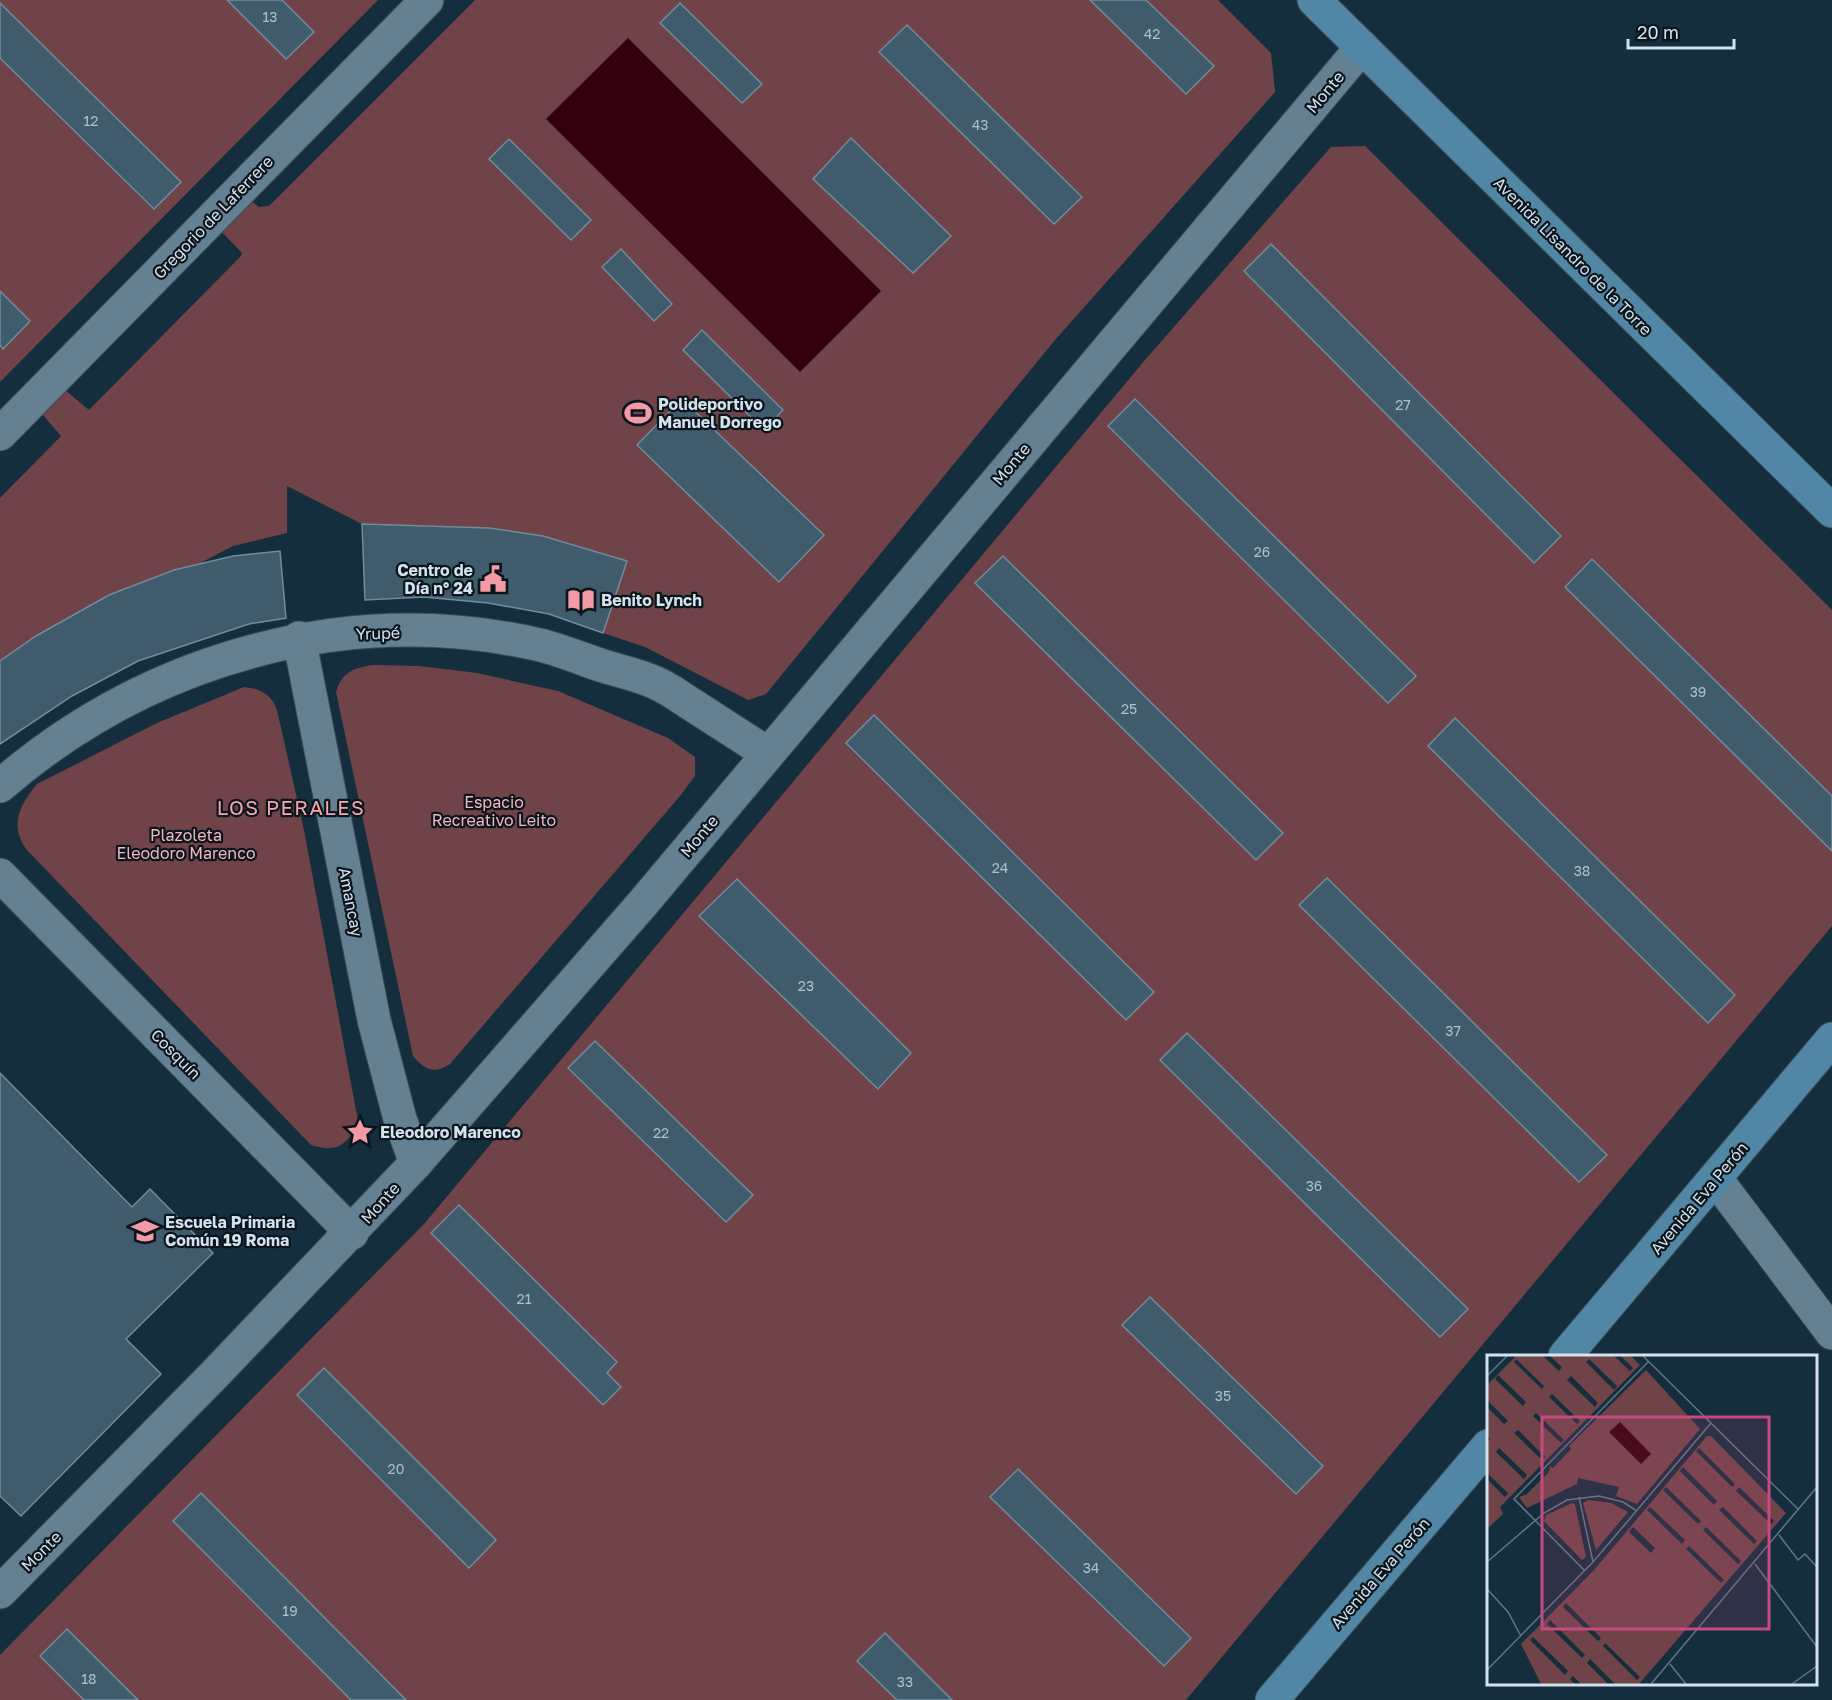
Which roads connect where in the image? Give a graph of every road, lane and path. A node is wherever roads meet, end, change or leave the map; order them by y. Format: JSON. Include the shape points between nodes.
{"nodes":[{"id":1,"x":427,"y":0,"type":"edge"},
{"id":2,"x":1314,"y":0,"type":"edge"},
{"id":3,"x":1362,"y":48,"type":"junction"},
{"id":4,"x":0,"y":434,"type":"edge"},
{"id":5,"x":1832,"y":511,"type":"edge"},
{"id":6,"x":299,"y":638,"type":"junction"},
{"id":7,"x":767,"y":753,"type":"junction"},
{"id":8,"x":0,"y":786,"type":"edge"},
{"id":9,"x":0,"y":875,"type":"edge"},
{"id":10,"x":1832,"y":1039,"type":"edge"},
{"id":11,"x":416,"y":1163,"type":"junction"},
{"id":12,"x":1716,"y":1179,"type":"junction"},
{"id":13,"x":352,"y":1233,"type":"junction"},
{"id":14,"x":1832,"y":1333,"type":"edge"},
{"id":15,"x":1566,"y":1355,"type":"edge"},
{"id":16,"x":1487,"y":1447,"type":"edge"},
{"id":17,"x":0,"y":1592,"type":"edge"},
{"id":18,"x":1272,"y":1700,"type":"edge"}],
"edges":[{"from":1,"to":4,"type":"street","name":"Gregorio de Laferrere"},
{"from":2,"to":3,"type":"main road","name":"Avenida Lisandro de la Torre"},
{"from":3,"to":5,"type":"main road","name":"Avenida Lisandro de la Torre"},
{"from":3,"to":7,"type":"street","name":"Monte"},
{"from":6,"to":7,"type":"street","name":"Yrupé","via":[[394,631],[466,633],[541,645],[658,683]]},
{"from":6,"to":8,"type":"street","name":"Yrupé","via":[[160,683],[60,739]]},
{"from":6,"to":11,"type":"street","name":"Amancay","via":[[374,1020]]},
{"from":7,"to":11,"type":"street","name":"Monte","via":[[593,962]]},
{"from":9,"to":13,"type":"street","name":"Cosquín"},
{"from":10,"to":12,"type":"main road","name":"Avenida Eva Perón"},
{"from":11,"to":13,"type":"street","name":"Monte"},
{"from":12,"to":14,"type":"street"},
{"from":12,"to":15,"type":"main road","name":"Avenida Eva Perón"},
{"from":13,"to":17,"type":"street","name":"Monte"},
{"from":16,"to":18,"type":"main road","name":"Avenida Eva Perón"}]}
